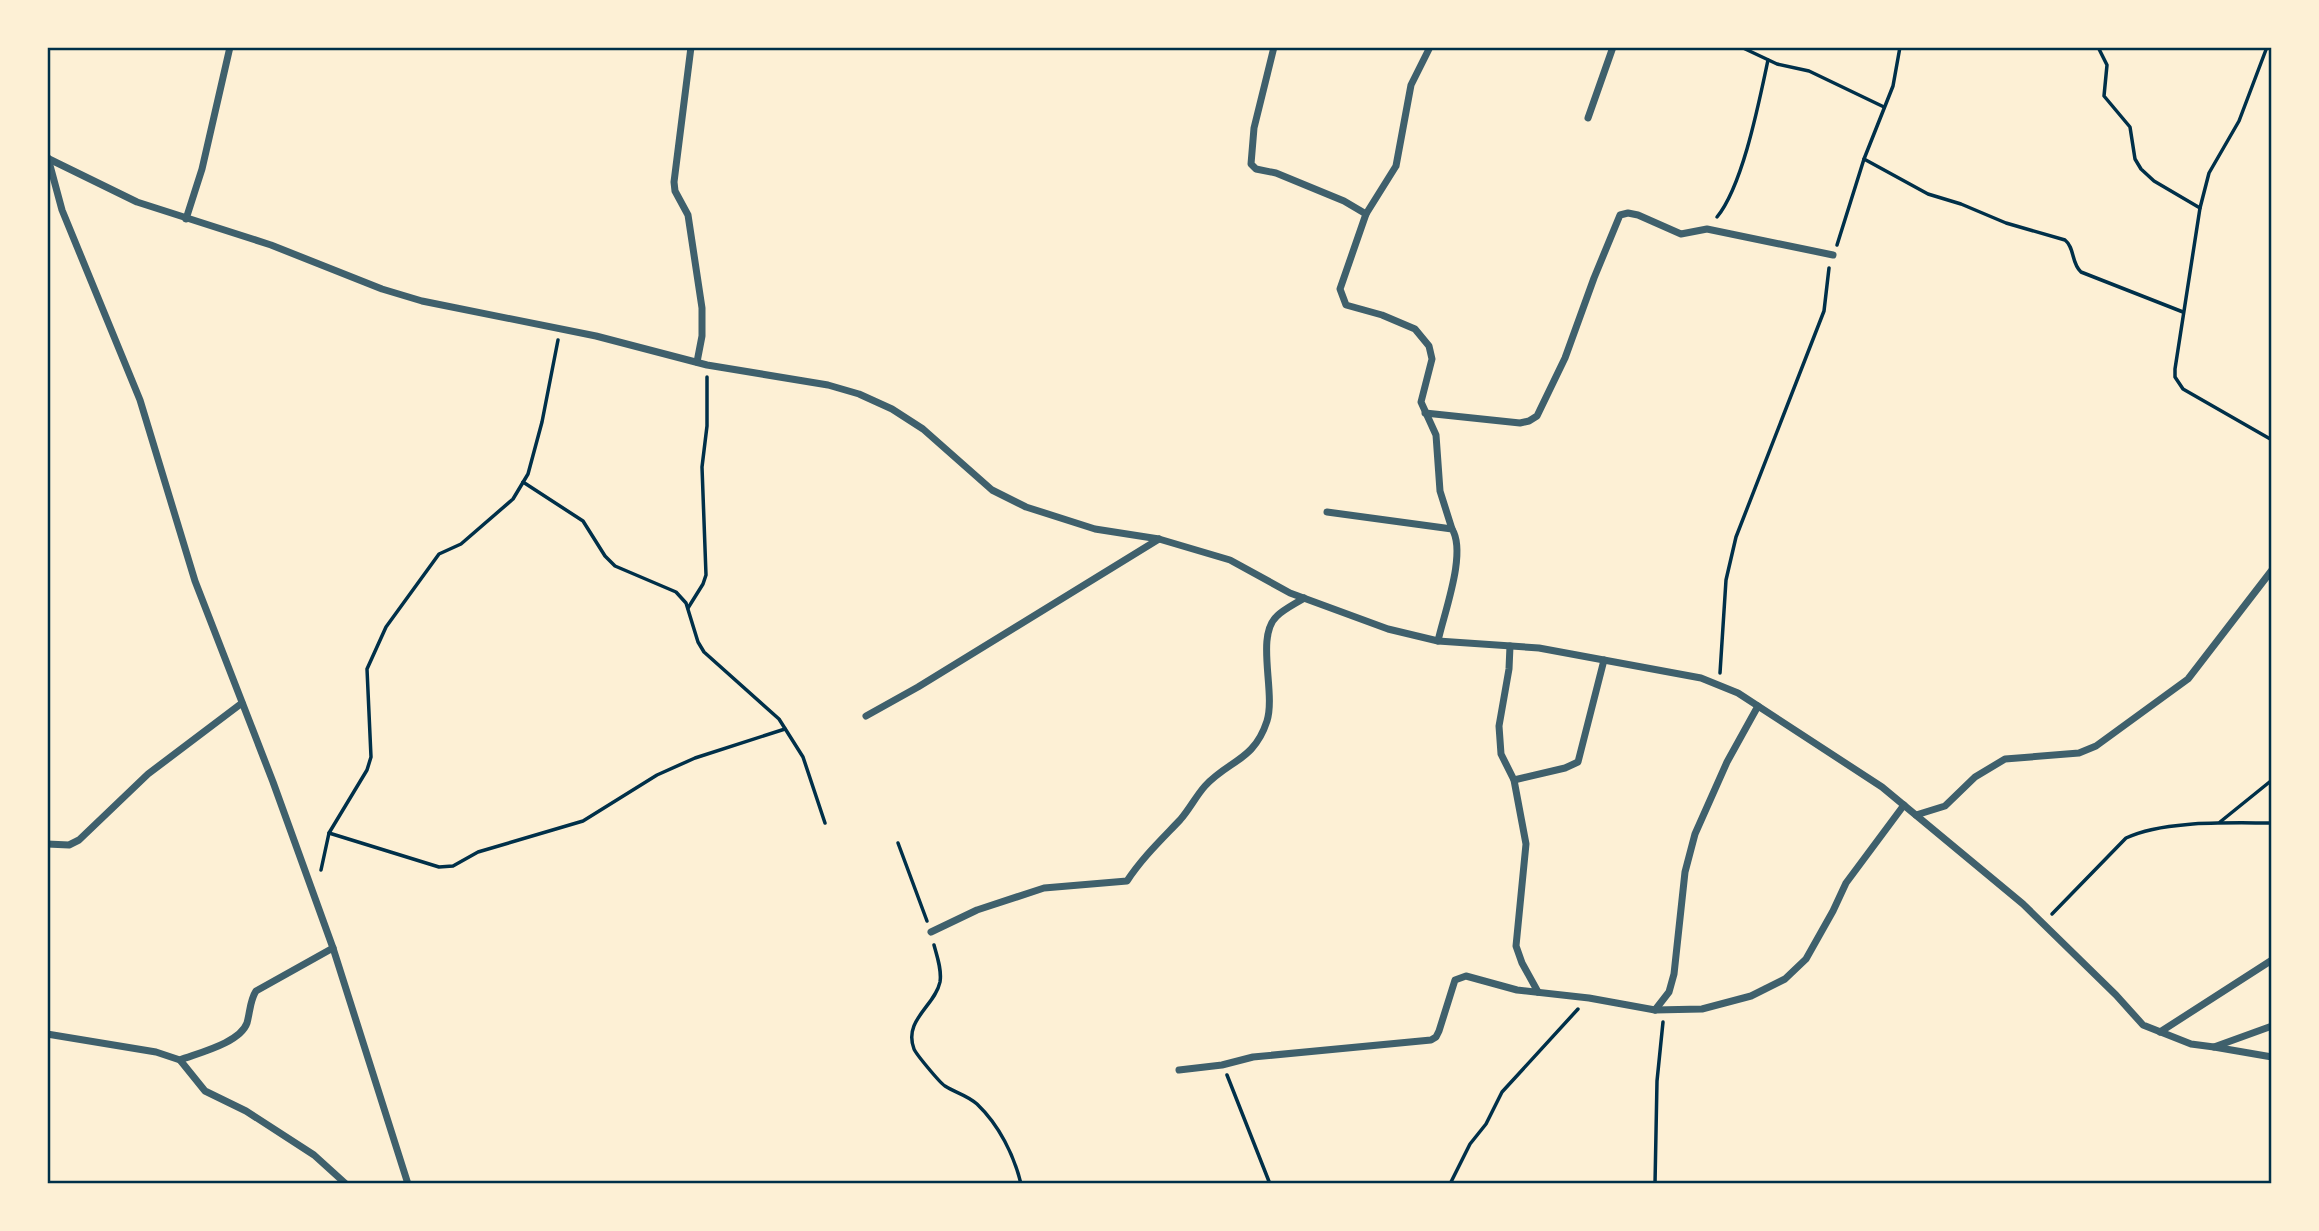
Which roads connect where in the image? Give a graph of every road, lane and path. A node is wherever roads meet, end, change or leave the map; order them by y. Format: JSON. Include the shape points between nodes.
{"nodes":[{"id":1,"x":230,"y":47,"type":"edge"},
{"id":2,"x":691,"y":47,"type":"edge"},
{"id":3,"x":1274,"y":47,"type":"edge"},
{"id":4,"x":1430,"y":47,"type":"edge"},
{"id":5,"x":1613,"y":47,"type":"edge"},
{"id":6,"x":1741,"y":47,"type":"edge"},
{"id":7,"x":1900,"y":47,"type":"edge"},
{"id":8,"x":2098,"y":47,"type":"edge"},
{"id":9,"x":2267,"y":47,"type":"edge"},
{"id":10,"x":1768,"y":60,"type":"junction"},
{"id":11,"x":1884,"y":107,"type":"junction"},
{"id":12,"x":1588,"y":118,"type":"dead end"},
{"id":13,"x":48,"y":158,"type":"edge"},
{"id":14,"x":1864,"y":159,"type":"junction"},
{"id":15,"x":2200,"y":208,"type":"junction"},
{"id":16,"x":1366,"y":214,"type":"junction"},
{"id":17,"x":186,"y":219,"type":"junction"},
{"id":18,"x":1707,"y":229,"type":"junction"},
{"id":19,"x":1833,"y":255,"type":"junction"},
{"id":20,"x":2183,"y":312,"type":"junction"},
{"id":21,"x":560,"y":329,"type":"junction"},
{"id":22,"x":697,"y":362,"type":"junction"},
{"id":23,"x":707,"y":365,"type":"junction"},
{"id":24,"x":1426,"y":413,"type":"junction"},
{"id":25,"x":2272,"y":440,"type":"edge"},
{"id":26,"x":523,"y":482,"type":"junction"},
{"id":27,"x":1327,"y":512,"type":"dead end"},
{"id":28,"x":1452,"y":530,"type":"junction"},
{"id":29,"x":1159,"y":539,"type":"junction"},
{"id":30,"x":2272,"y":570,"type":"edge"},
{"id":31,"x":1304,"y":598,"type":"junction"},
{"id":32,"x":688,"y":608,"type":"junction"},
{"id":33,"x":1438,"y":641,"type":"junction"},
{"id":34,"x":1510,"y":646,"type":"junction"},
{"id":35,"x":1604,"y":660,"type":"junction"},
{"id":36,"x":1719,"y":685,"type":"junction"},
{"id":37,"x":242,"y":703,"type":"junction"},
{"id":38,"x":1758,"y":706,"type":"junction"},
{"id":39,"x":866,"y":716,"type":"dead end"},
{"id":40,"x":785,"y":729,"type":"junction"},
{"id":41,"x":1514,"y":780,"type":"junction"},
{"id":42,"x":2272,"y":780,"type":"edge"},
{"id":43,"x":1905,"y":805,"type":"junction"},
{"id":44,"x":1916,"y":815,"type":"junction"},
{"id":45,"x":825,"y":823,"type":"dead end"},
{"id":46,"x":2219,"y":823,"type":"junction"},
{"id":47,"x":2272,"y":823,"type":"edge"},
{"id":48,"x":329,"y":832,"type":"junction"},
{"id":49,"x":898,"y":843,"type":"dead end"},
{"id":50,"x":47,"y":844,"type":"edge"},
{"id":51,"x":315,"y":899,"type":"junction"},
{"id":52,"x":2043,"y":923,"type":"junction"},
{"id":53,"x":931,"y":932,"type":"junction"},
{"id":54,"x":333,"y":948,"type":"junction"},
{"id":55,"x":2272,"y":960,"type":"edge"},
{"id":56,"x":1538,"y":992,"type":"junction"},
{"id":57,"x":1589,"y":998,"type":"junction"},
{"id":58,"x":1665,"y":1009,"type":"junction"},
{"id":59,"x":1655,"y":1010,"type":"junction"},
{"id":60,"x":2272,"y":1026,"type":"edge"},
{"id":61,"x":2160,"y":1032,"type":"junction"},
{"id":62,"x":47,"y":1034,"type":"edge"},
{"id":63,"x":2214,"y":1046,"type":"junction"},
{"id":64,"x":2272,"y":1057,"type":"edge"},
{"id":65,"x":180,"y":1060,"type":"junction"},
{"id":66,"x":1222,"y":1065,"type":"junction"},
{"id":67,"x":1179,"y":1070,"type":"dead end"},
{"id":68,"x":346,"y":1184,"type":"edge"},
{"id":69,"x":408,"y":1184,"type":"edge"},
{"id":70,"x":1021,"y":1184,"type":"edge"},
{"id":71,"x":1270,"y":1184,"type":"edge"},
{"id":72,"x":1450,"y":1184,"type":"edge"},
{"id":73,"x":1655,"y":1184,"type":"edge"}],
"edges":[{"from":1,"to":17,"type":"street"},
{"from":2,"to":22,"type":"street","via":[[674,182],[688,215],[702,308]]},
{"from":3,"to":16,"type":"street","via":[[1254,128],[1251,164]]},
{"from":4,"to":16,"type":"street","via":[[1412,85],[1396,166]]},
{"from":5,"to":12,"type":"street"},
{"from":6,"to":10,"type":"path"},
{"from":7,"to":11,"type":"path","via":[[1894,86]]},
{"from":8,"to":15,"type":"path","via":[[2107,65],[2104,96],[2130,127],[2141,169]]},
{"from":9,"to":15,"type":"path","via":[[2239,121],[2209,173]]},
{"from":10,"to":11,"type":"path","via":[[1809,71]]},
{"from":10,"to":18,"type":"path","via":[[1746,150],[1728,200]]},
{"from":11,"to":14,"type":"path"},
{"from":13,"to":17,"type":"street"},
{"from":13,"to":37,"type":"street","via":[[62,210],[139,400],[195,581]]},
{"from":14,"to":19,"type":"path"},
{"from":14,"to":20,"type":"path","via":[[1928,194],[2065,240],[2081,272]]},
{"from":15,"to":20,"type":"path"},
{"from":16,"to":24,"type":"street","via":[[1341,296],[1346,305],[1415,329],[1425,339],[1432,359],[1421,396]]},
{"from":17,"to":21,"type":"street","via":[[422,301]]},
{"from":18,"to":19,"type":"street"},
{"from":18,"to":24,"type":"street","via":[[1681,234],[1638,215],[1620,215],[1565,358],[1537,416],[1530,421]]},
{"from":19,"to":36,"type":"path","via":[[1826,275],[1824,311],[1736,537],[1726,580]]},
{"from":20,"to":25,"type":"path","via":[[2175,369],[2178,384]]},
{"from":21,"to":22,"type":"street"},
{"from":21,"to":26,"type":"path","via":[[542,422]]},
{"from":22,"to":23,"type":"street"},
{"from":23,"to":29,"type":"street","via":[[859,394],[923,429],[992,490],[1026,507],[1095,529]]},
{"from":23,"to":32,"type":"path","via":[[702,467],[706,575]]},
{"from":24,"to":28,"type":"street","via":[[1436,435],[1440,491]]},
{"from":26,"to":32,"type":"path","via":[[583,521],[615,566],[676,592]]},
{"from":26,"to":48,"type":"path","via":[[513,499],[461,544],[439,554],[386,627],[367,669],[371,757]]},
{"from":27,"to":28,"type":"street"},
{"from":28,"to":33,"type":"street","via":[[1458,554]]},
{"from":29,"to":31,"type":"street","via":[[1230,560]]},
{"from":29,"to":39,"type":"street"},
{"from":30,"to":44,"type":"street","via":[[2188,679],[2096,746],[2079,753],[2005,759],[1975,777],[1945,806]]},
{"from":31,"to":33,"type":"street","via":[[1388,629]]},
{"from":31,"to":53,"type":"street","via":[[1270,624],[1267,720],[1253,750],[1206,785],[1127,881],[1044,888],[977,910]]},
{"from":32,"to":40,"type":"path","via":[[704,652]]},
{"from":33,"to":34,"type":"street"},
{"from":34,"to":35,"type":"street"},
{"from":34,"to":41,"type":"street","via":[[1499,726],[1501,754]]},
{"from":35,"to":36,"type":"street"},
{"from":35,"to":41,"type":"street","via":[[1577,762]]},
{"from":36,"to":38,"type":"street"},
{"from":37,"to":50,"type":"street","via":[[148,774],[79,840],[69,845]]},
{"from":37,"to":51,"type":"street"},
{"from":38,"to":43,"type":"street"},
{"from":38,"to":59,"type":"street","via":[[1695,834],[1685,872],[1674,974],[1669,992]]},
{"from":40,"to":45,"type":"path","via":[[803,757]]},
{"from":40,"to":48,"type":"path","via":[[657,775],[583,821],[478,852],[453,866],[439,867]]},
{"from":41,"to":56,"type":"street","via":[[1526,844],[1516,946]]},
{"from":42,"to":46,"type":"path"},
{"from":43,"to":44,"type":"street"},
{"from":43,"to":58,"type":"street","via":[[1846,883],[1806,960],[1785,979],[1751,996],[1702,1009]]},
{"from":44,"to":52,"type":"street"},
{"from":46,"to":47,"type":"path"},
{"from":46,"to":52,"type":"path","via":[[2141,831],[2126,838]]},
{"from":48,"to":51,"type":"path"},
{"from":49,"to":53,"type":"path"},
{"from":51,"to":54,"type":"street"},
{"from":52,"to":61,"type":"street","via":[[2143,1025]]},
{"from":53,"to":70,"type":"path","via":[[939,984],[915,1021],[912,1045],[940,1082],[977,1104],[1000,1131]]},
{"from":54,"to":65,"type":"street","via":[[256,991],[239,1035]]},
{"from":54,"to":69,"type":"street"},
{"from":55,"to":61,"type":"street"},
{"from":56,"to":57,"type":"street"},
{"from":56,"to":66,"type":"street","via":[[1461,977],[1455,980],[1432,1041],[1253,1057]]},
{"from":57,"to":59,"type":"street"},
{"from":57,"to":72,"type":"path","via":[[1502,1092]]},
{"from":58,"to":59,"type":"street"},
{"from":58,"to":73,"type":"path","via":[[1657,1082]]},
{"from":60,"to":63,"type":"street"},
{"from":61,"to":63,"type":"street","via":[[2191,1044]]},
{"from":62,"to":65,"type":"street"},
{"from":63,"to":64,"type":"street"},
{"from":65,"to":68,"type":"street","via":[[205,1091],[246,1111],[314,1155]]},
{"from":66,"to":67,"type":"street"},
{"from":66,"to":71,"type":"path"}]}
